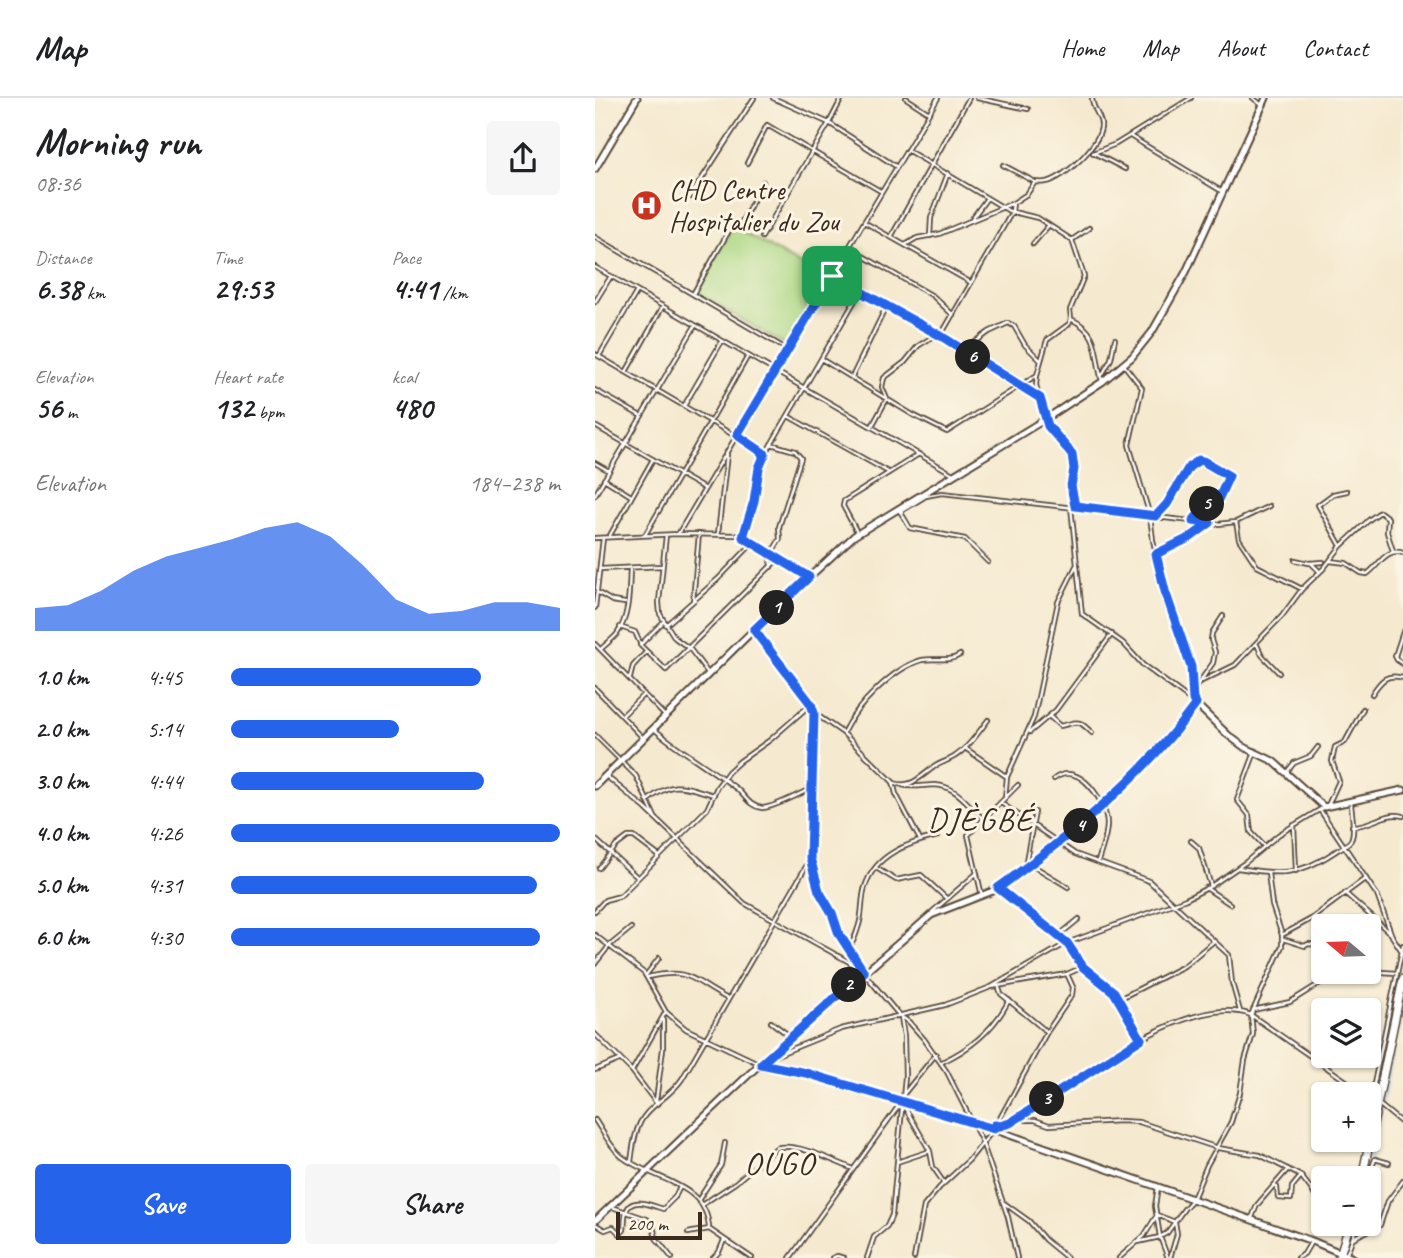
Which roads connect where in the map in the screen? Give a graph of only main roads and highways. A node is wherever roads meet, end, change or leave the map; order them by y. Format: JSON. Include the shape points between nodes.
{"nodes":[{"id":1,"x":1400,"y":976,"type":"edge"},
{"id":2,"x":1364,"y":1166,"type":"edge"},
{"id":3,"x":1348,"y":1236,"type":"edge"},
{"id":4,"x":1345,"y":1256,"type":"edge"}],
"edges":[{"from":1,"to":2,"type":"main road"},
{"from":3,"to":4,"type":"main road"}]}
